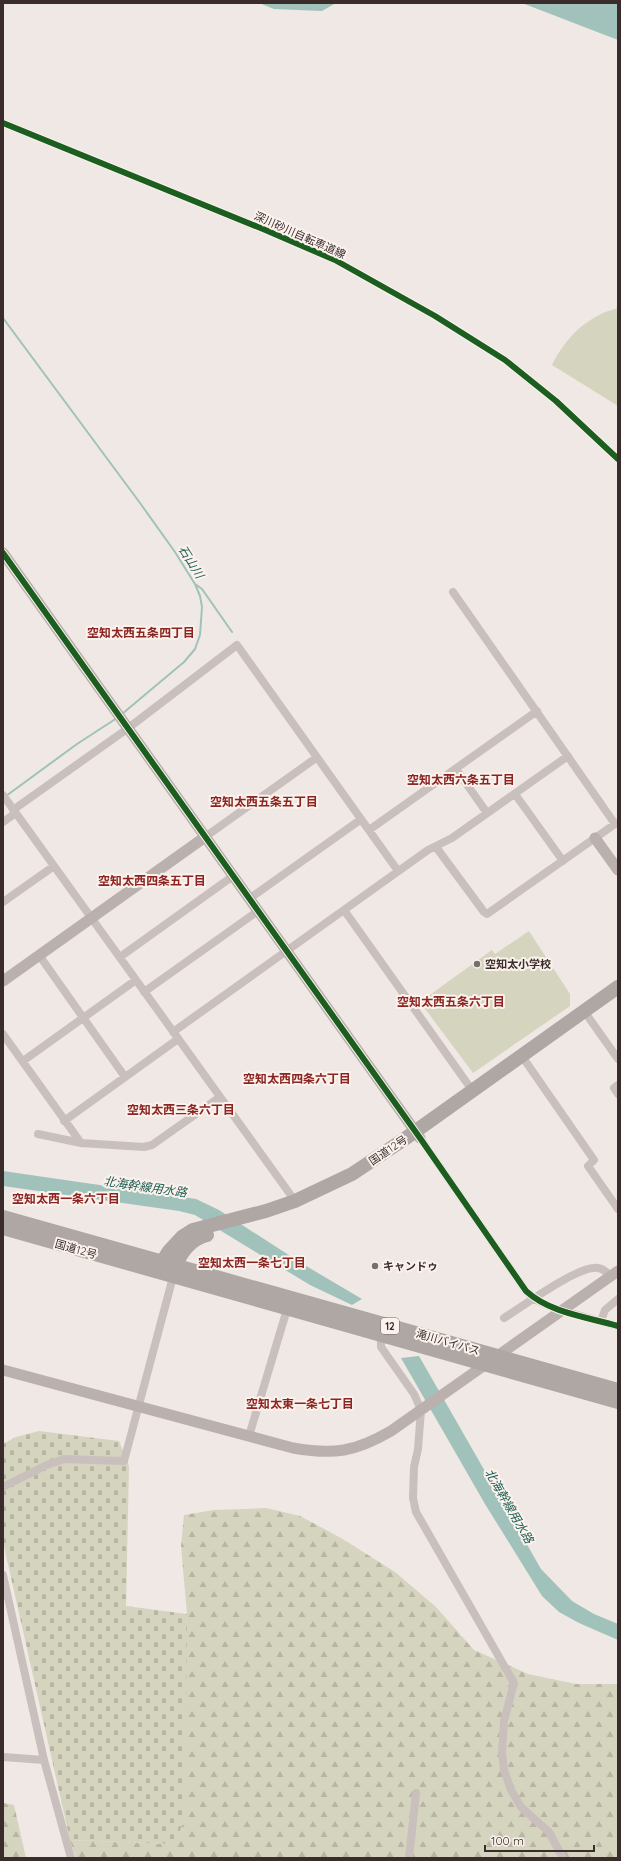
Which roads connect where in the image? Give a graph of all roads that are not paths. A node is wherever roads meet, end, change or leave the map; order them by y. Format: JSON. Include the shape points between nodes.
{"nodes":[{"id":1,"x":3,"y":553,"type":"edge"},
{"id":2,"x":453,"y":592,"type":"dead end"},
{"id":3,"x":537,"y":711,"type":"junction"},
{"id":4,"x":124,"y":725,"type":"junction"},
{"id":5,"x":568,"y":756,"type":"junction"},
{"id":6,"x":316,"y":758,"type":"junction"},
{"id":7,"x":456,"y":769,"type":"junction"},
{"id":8,"x":515,"y":794,"type":"junction"},
{"id":9,"x":3,"y":795,"type":"edge"},
{"id":10,"x":12,"y":808,"type":"junction"},
{"id":11,"x":487,"y":813,"type":"junction"},
{"id":12,"x":360,"y":820,"type":"junction"},
{"id":13,"x":3,"y":822,"type":"edge"},
{"id":14,"x":369,"y":830,"type":"junction"},
{"id":15,"x":205,"y":837,"type":"junction"},
{"id":16,"x":595,"y":838,"type":"junction"},
{"id":17,"x":436,"y":847,"type":"junction"},
{"id":18,"x":563,"y":861,"type":"junction"},
{"id":19,"x":54,"y":866,"type":"junction"},
{"id":20,"x":618,"y":870,"type":"edge"},
{"id":21,"x":398,"y":871,"type":"junction"},
{"id":22,"x":233,"y":876,"type":"junction"},
{"id":23,"x":249,"y":899,"type":"junction"},
{"id":24,"x":3,"y":902,"type":"edge"},
{"id":25,"x":344,"y":910,"type":"junction"},
{"id":26,"x":258,"y":911,"type":"junction"},
{"id":27,"x":90,"y":917,"type":"junction"},
{"id":28,"x":286,"y":950,"type":"junction"},
{"id":29,"x":39,"y":954,"type":"junction"},
{"id":30,"x":120,"y":957,"type":"junction"},
{"id":31,"x":136,"y":980,"type":"junction"},
{"id":32,"x":3,"y":981,"type":"edge"},
{"id":33,"x":618,"y":987,"type":"edge"},
{"id":34,"x":144,"y":992,"type":"junction"},
{"id":35,"x":618,"y":998,"type":"edge"},
{"id":36,"x":83,"y":1018,"type":"junction"},
{"id":37,"x":589,"y":1018,"type":"junction"},
{"id":38,"x":173,"y":1032,"type":"junction"},
{"id":39,"x":3,"y":1034,"type":"edge"},
{"id":40,"x":178,"y":1039,"type":"junction"},
{"id":41,"x":618,"y":1059,"type":"edge"},
{"id":42,"x":22,"y":1061,"type":"junction"},
{"id":43,"x":526,"y":1062,"type":"junction"},
{"id":44,"x":125,"y":1077,"type":"junction"},
{"id":45,"x":618,"y":1085,"type":"edge"},
{"id":46,"x":472,"y":1090,"type":"junction"},
{"id":47,"x":618,"y":1094,"type":"edge"},
{"id":48,"x":220,"y":1097,"type":"junction"},
{"id":49,"x":64,"y":1120,"type":"junction"},
{"id":50,"x":38,"y":1134,"type":"dead end"},
{"id":51,"x":418,"y":1135,"type":"junction"},
{"id":52,"x":81,"y":1143,"type":"junction"},
{"id":53,"x":295,"y":1201,"type":"junction"},
{"id":54,"x":618,"y":1209,"type":"edge"},
{"id":55,"x":3,"y":1217,"type":"edge"},
{"id":56,"x":247,"y":1221,"type":"junction"},
{"id":57,"x":3,"y":1228,"type":"edge"},
{"id":58,"x":206,"y":1231,"type":"junction"},
{"id":59,"x":162,"y":1262,"type":"junction"},
{"id":60,"x":174,"y":1272,"type":"junction"},
{"id":61,"x":614,"y":1273,"type":"edge"},
{"id":62,"x":534,"y":1299,"type":"junction"},
{"id":63,"x":618,"y":1299,"type":"edge"},
{"id":64,"x":288,"y":1303,"type":"junction"},
{"id":65,"x":549,"y":1306,"type":"dead end"},
{"id":66,"x":574,"y":1314,"type":"dead end"},
{"id":67,"x":504,"y":1318,"type":"dead end"},
{"id":68,"x":600,"y":1321,"type":"junction"},
{"id":69,"x":618,"y":1326,"type":"edge"},
{"id":70,"x":381,"y":1335,"type":"junction"},
{"id":71,"x":491,"y":1360,"type":"junction"},
{"id":72,"x":3,"y":1370,"type":"edge"},
{"id":73,"x":618,"y":1390,"type":"edge"},
{"id":74,"x":618,"y":1402,"type":"edge"},
{"id":75,"x":138,"y":1406,"type":"junction"},
{"id":76,"x":424,"y":1408,"type":"junction"},
{"id":77,"x":249,"y":1436,"type":"junction"},
{"id":78,"x":3,"y":1487,"type":"edge"},
{"id":79,"x":3,"y":1575,"type":"edge"},
{"id":80,"x":3,"y":1757,"type":"edge"},
{"id":81,"x":44,"y":1760,"type":"junction"},
{"id":82,"x":416,"y":1792,"type":"dead end"},
{"id":83,"x":71,"y":1858,"type":"edge"},
{"id":84,"x":409,"y":1858,"type":"edge"},
{"id":85,"x":563,"y":1858,"type":"edge"}],
"edges":[{"from":1,"to":4,"type":"street"},
{"from":2,"to":3,"type":"street"},
{"from":3,"to":5,"type":"street"},
{"from":3,"to":7,"type":"street"},
{"from":4,"to":6,"type":"street","via":[[237,645]]},
{"from":4,"to":10,"type":"street"},
{"from":4,"to":15,"type":"street"},
{"from":5,"to":8,"type":"street"},
{"from":5,"to":16,"type":"street","via":[[615,824]]},
{"from":6,"to":12,"type":"street"},
{"from":6,"to":15,"type":"street"},
{"from":7,"to":11,"type":"street"},
{"from":7,"to":14,"type":"street"},
{"from":8,"to":11,"type":"street"},
{"from":8,"to":18,"type":"street"},
{"from":9,"to":10,"type":"street"},
{"from":10,"to":13,"type":"street"},
{"from":10,"to":19,"type":"street"},
{"from":11,"to":17,"type":"street"},
{"from":12,"to":14,"type":"street"},
{"from":12,"to":23,"type":"street"},
{"from":14,"to":21,"type":"street"},
{"from":15,"to":22,"type":"street"},
{"from":15,"to":27,"type":"street"},
{"from":16,"to":18,"type":"street"},
{"from":16,"to":20,"type":"street"},
{"from":17,"to":18,"type":"street","via":[[488,914]]},
{"from":17,"to":21,"type":"street"},
{"from":19,"to":24,"type":"street"},
{"from":19,"to":27,"type":"street"},
{"from":21,"to":25,"type":"street"},
{"from":22,"to":23,"type":"street"},
{"from":22,"to":30,"type":"street"},
{"from":23,"to":26,"type":"street"},
{"from":25,"to":28,"type":"street"},
{"from":25,"to":46,"type":"street"},
{"from":26,"to":28,"type":"street"},
{"from":26,"to":34,"type":"street"},
{"from":27,"to":29,"type":"street"},
{"from":27,"to":30,"type":"street"},
{"from":28,"to":38,"type":"street"},
{"from":28,"to":51,"type":"street"},
{"from":29,"to":32,"type":"street"},
{"from":29,"to":36,"type":"street"},
{"from":30,"to":31,"type":"street"},
{"from":31,"to":34,"type":"street"},
{"from":31,"to":36,"type":"street"},
{"from":33,"to":46,"type":"highway","name":"国道12号"},
{"from":34,"to":38,"type":"street"},
{"from":35,"to":37,"type":"highway","name":"国道12号"},
{"from":36,"to":42,"type":"street"},
{"from":36,"to":44,"type":"street"},
{"from":37,"to":41,"type":"street"},
{"from":37,"to":43,"type":"highway","name":"国道12号"},
{"from":38,"to":40,"type":"street"},
{"from":39,"to":42,"type":"street"},
{"from":40,"to":44,"type":"street"},
{"from":40,"to":48,"type":"street"},
{"from":42,"to":49,"type":"street"},
{"from":43,"to":51,"type":"highway","name":"国道12号"},
{"from":43,"to":54,"type":"street","via":[[594,1160],[588,1166]]},
{"from":44,"to":49,"type":"street"},
{"from":45,"to":47,"type":"street","via":[[614,1088]]},
{"from":46,"to":51,"type":"highway","name":"国道12号"},
{"from":48,"to":52,"type":"street","via":[[144,1148]]},
{"from":48,"to":53,"type":"street"},
{"from":49,"to":52,"type":"street"},
{"from":50,"to":52,"type":"street"},
{"from":51,"to":53,"type":"highway","name":"国道12号","via":[[352,1174]]},
{"from":51,"to":56,"type":"highway","name":"国道12号","via":[[357,1180],[338,1190],[303,1207]]},
{"from":51,"to":62,"type":"street"},
{"from":53,"to":56,"type":"highway","name":"国道12号"},
{"from":55,"to":59,"type":"highway","name":"国道12号"},
{"from":56,"to":58,"type":"highway","name":"国道12号"},
{"from":57,"to":60,"type":"highway","name":"国道12号","number":"12"},
{"from":58,"to":59,"type":"highway","name":"国道12号","via":[[193,1230],[182,1237]]},
{"from":58,"to":60,"type":"highway","name":"国道12号","via":[[191,1242]]},
{"from":59,"to":60,"type":"highway"},
{"from":60,"to":64,"type":"highway","name":"滝川バイパス","number":"12"},
{"from":60,"to":75,"type":"street"},
{"from":61,"to":62,"type":"street","via":[[597,1268],[588,1270],[562,1280]]},
{"from":61,"to":71,"type":"street"},
{"from":62,"to":65,"type":"street"},
{"from":62,"to":67,"type":"street"},
{"from":63,"to":68,"type":"street","via":[[605,1310]]},
{"from":64,"to":70,"type":"highway","name":"滝川バイパス","number":"12"},
{"from":64,"to":71,"type":"highway","name":"滝川バイパス","number":"12"},
{"from":64,"to":77,"type":"street"},
{"from":66,"to":68,"type":"street"},
{"from":68,"to":69,"type":"street"},
{"from":70,"to":71,"type":"highway","name":"滝川バイパス","number":"12"},
{"from":70,"to":76,"type":"street","via":[[381,1347]]},
{"from":71,"to":73,"type":"highway","name":"滝川バイパス","number":"12"},
{"from":71,"to":74,"type":"highway","name":"滝川バイパス","number":"12"},
{"from":71,"to":76,"type":"street"},
{"from":72,"to":75,"type":"street"},
{"from":75,"to":77,"type":"street"},
{"from":75,"to":78,"type":"street","via":[[124,1460],[64,1459]]},
{"from":76,"to":77,"type":"street","via":[[373,1442],[341,1452],[293,1448]]},
{"from":76,"to":85,"type":"street","via":[[414,1467],[413,1498],[416,1512],[514,1683],[504,1721],[504,1770],[521,1807],[549,1832]]},
{"from":79,"to":81,"type":"street"},
{"from":80,"to":81,"type":"street"},
{"from":81,"to":83,"type":"street"},
{"from":82,"to":84,"type":"street"}]}
